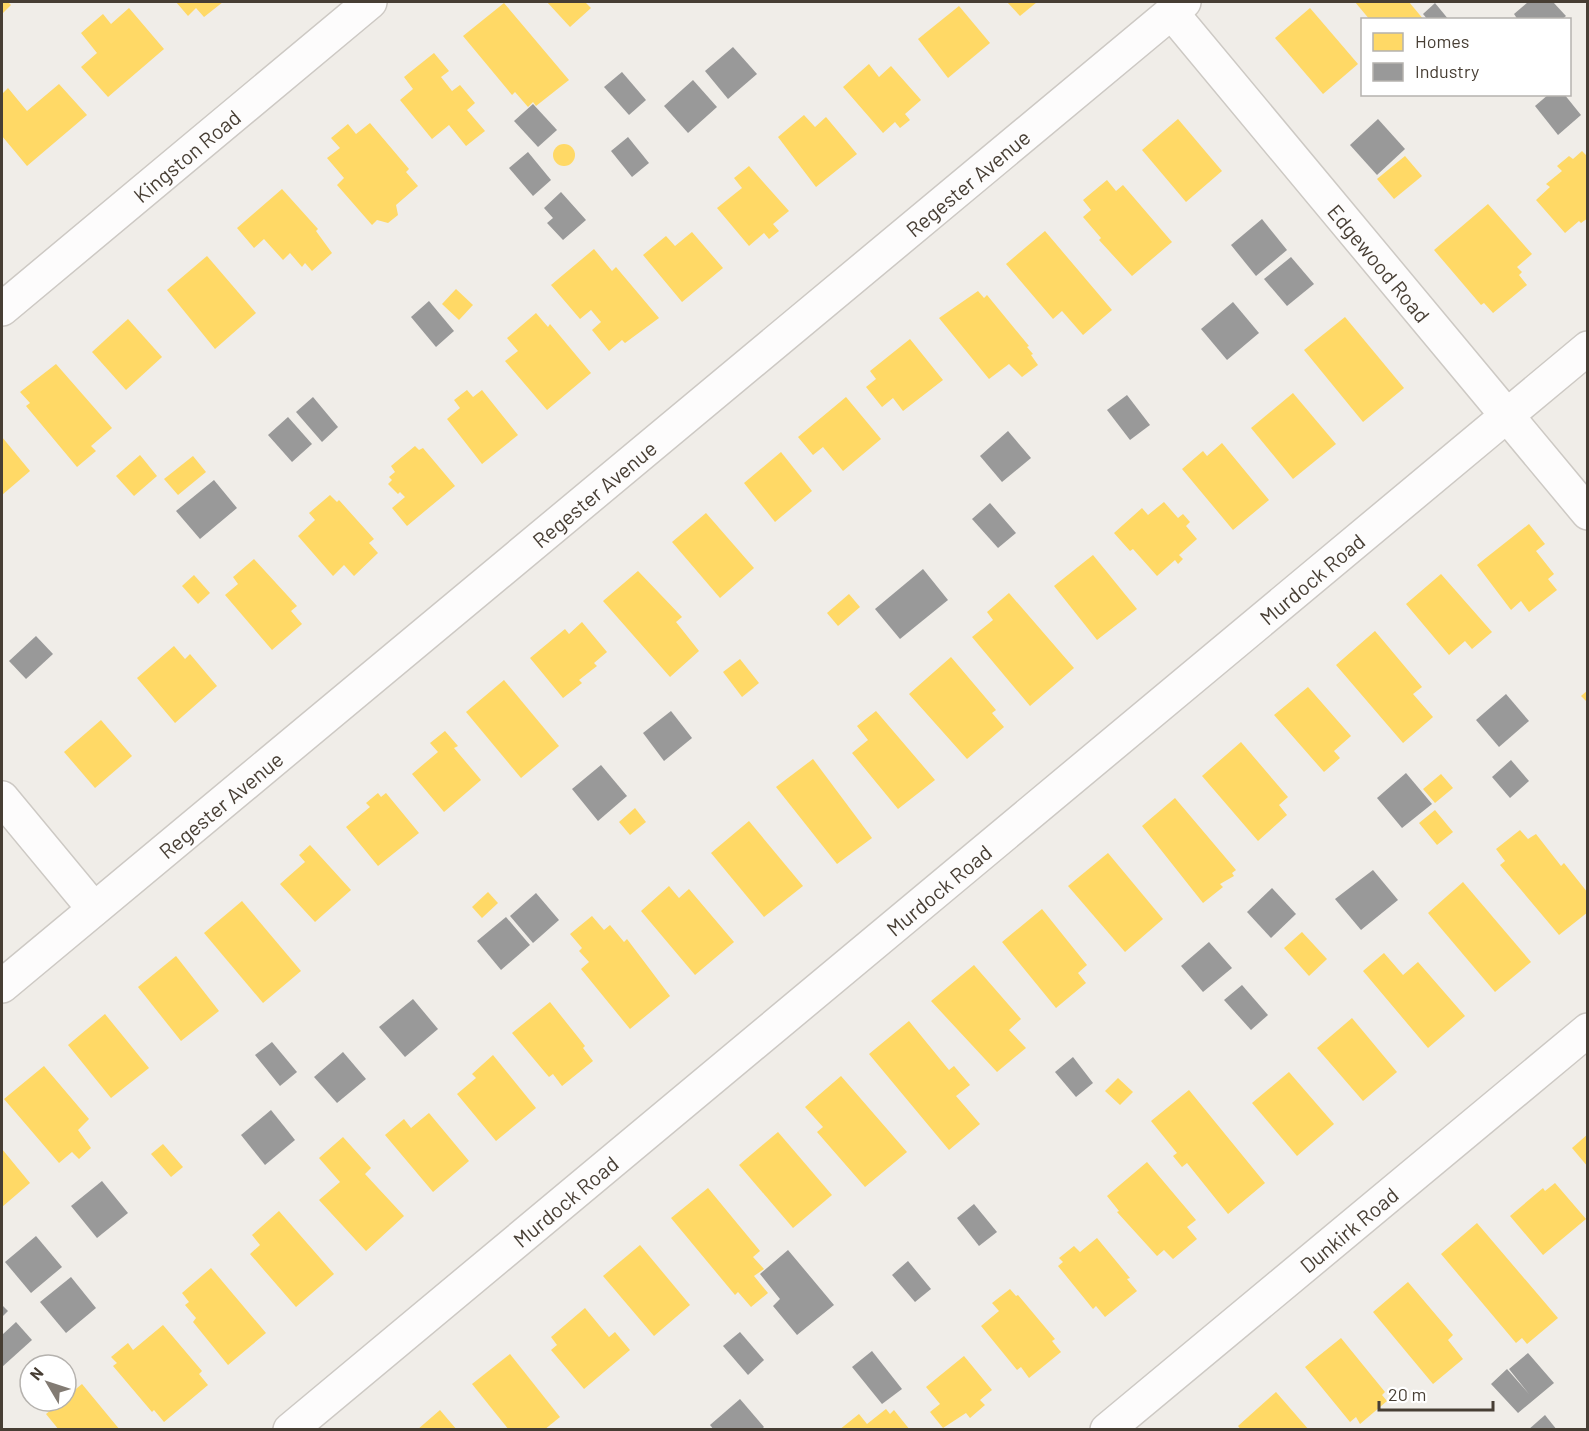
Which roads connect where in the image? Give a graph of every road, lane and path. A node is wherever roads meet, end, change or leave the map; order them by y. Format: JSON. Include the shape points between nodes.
{"nodes":[{"id":1,"x":370,"y":2,"type":"edge"},
{"id":2,"x":1177,"y":7,"type":"edge"},
{"id":3,"x":2,"y":309,"type":"edge"},
{"id":4,"x":1587,"y":348,"type":"edge"},
{"id":5,"x":1507,"y":416,"type":"junction"},
{"id":6,"x":1587,"y":513,"type":"edge"},
{"id":7,"x":2,"y":798,"type":"edge"},
{"id":8,"x":94,"y":909,"type":"junction"},
{"id":9,"x":2,"y":986,"type":"edge"},
{"id":10,"x":1587,"y":1030,"type":"edge"},
{"id":11,"x":290,"y":1430,"type":"edge"},
{"id":12,"x":1107,"y":1430,"type":"edge"}],
"edges":[{"from":1,"to":3,"type":"street","name":"Kingston Road"},
{"from":2,"to":5,"type":"street","name":"Edgewood Road"},
{"from":2,"to":8,"type":"street","name":"Regester Avenue"},
{"from":4,"to":5,"type":"street","name":"Murdock Road"},
{"from":5,"to":6,"type":"street","name":"Edgewood Road"},
{"from":5,"to":11,"type":"street","name":"Murdock Road"},
{"from":7,"to":8,"type":"street"},
{"from":8,"to":9,"type":"street","name":"Regester Avenue"},
{"from":10,"to":12,"type":"street","name":"Dunkirk Road"}]}
